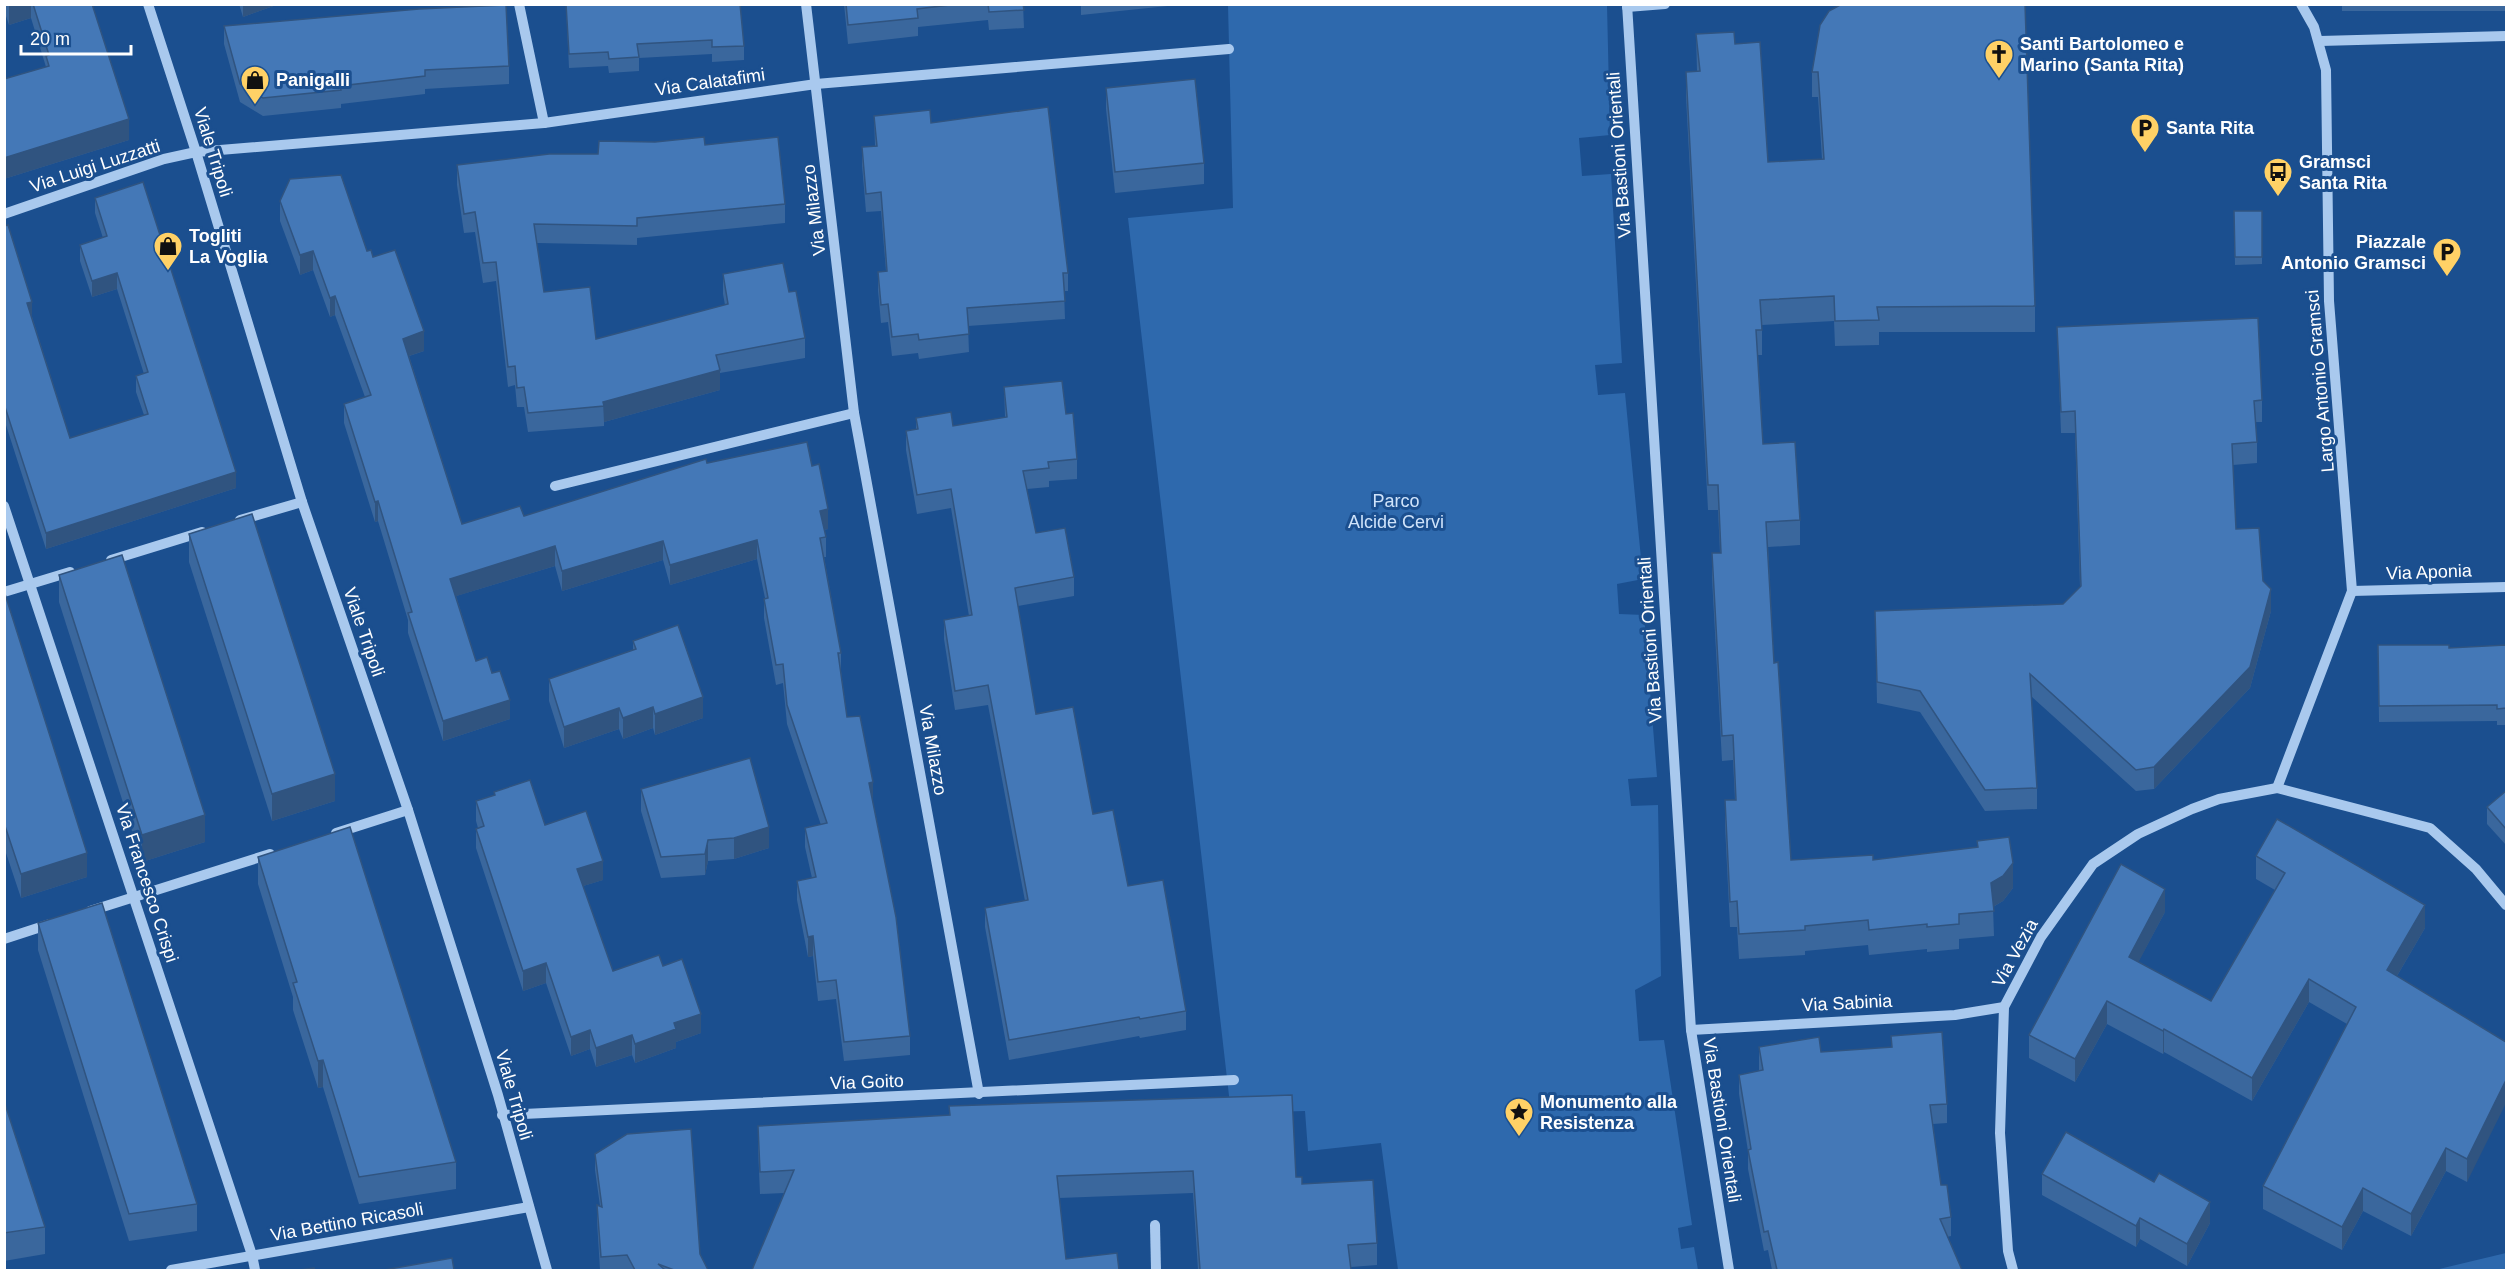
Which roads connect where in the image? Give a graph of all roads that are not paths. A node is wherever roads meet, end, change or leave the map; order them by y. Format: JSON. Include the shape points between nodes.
{"nodes":[{"id":1,"x":148,"y":4,"type":"edge"},
{"id":2,"x":519,"y":4,"type":"edge"},
{"id":3,"x":806,"y":4,"type":"edge"},
{"id":4,"x":1665,"y":4,"type":"edge"},
{"id":5,"x":2301,"y":4,"type":"edge"},
{"id":6,"x":1627,"y":6,"type":"edge"},
{"id":7,"x":2506,"y":36,"type":"edge"},
{"id":8,"x":2320,"y":41,"type":"junction"},
{"id":9,"x":1229,"y":49,"type":"dead end"},
{"id":10,"x":816,"y":84,"type":"junction"},
{"id":11,"x":544,"y":123,"type":"junction"},
{"id":12,"x":196,"y":152,"type":"junction"},
{"id":13,"x":4,"y":214,"type":"edge"},
{"id":14,"x":854,"y":413,"type":"junction"},
{"id":15,"x":555,"y":486,"type":"dead end"},
{"id":16,"x":302,"y":502,"type":"junction"},
{"id":17,"x":4,"y":506,"type":"edge"},
{"id":18,"x":104,"y":562,"type":"edge"},
{"id":19,"x":81,"y":569,"type":"edge"},
{"id":20,"x":30,"y":584,"type":"junction"},
{"id":21,"x":2506,"y":587,"type":"edge"},
{"id":22,"x":2352,"y":591,"type":"junction"},
{"id":23,"x":4,"y":592,"type":"edge"},
{"id":24,"x":2277,"y":788,"type":"junction"},
{"id":25,"x":408,"y":810,"type":"junction"},
{"id":26,"x":326,"y":837,"type":"edge"},
{"id":27,"x":281,"y":851,"type":"edge"},
{"id":28,"x":134,"y":896,"type":"junction"},
{"id":29,"x":2506,"y":905,"type":"edge"},
{"id":30,"x":78,"y":914,"type":"edge"},
{"id":31,"x":57,"y":921,"type":"edge"},
{"id":32,"x":4,"y":939,"type":"edge"},
{"id":33,"x":2004,"y":1007,"type":"junction"},
{"id":34,"x":1691,"y":1030,"type":"junction"},
{"id":35,"x":1234,"y":1080,"type":"dead end"},
{"id":36,"x":979,"y":1094,"type":"junction"},
{"id":37,"x":502,"y":1115,"type":"junction"},
{"id":38,"x":528,"y":1207,"type":"junction"},
{"id":39,"x":1155,"y":1225,"type":"dead end"},
{"id":40,"x":252,"y":1255,"type":"junction"},
{"id":41,"x":171,"y":1270,"type":"edge"},
{"id":42,"x":255,"y":1270,"type":"edge"},
{"id":43,"x":547,"y":1270,"type":"edge"},
{"id":44,"x":1156,"y":1270,"type":"edge"},
{"id":45,"x":1729,"y":1270,"type":"edge"},
{"id":46,"x":2013,"y":1270,"type":"edge"}],
"edges":[{"from":1,"to":12,"type":"street","name":"Viale Tripoli"},
{"from":2,"to":11,"type":"street"},
{"from":3,"to":10,"type":"street","name":"Via Milazzo"},
{"from":4,"to":6,"type":"street"},
{"from":5,"to":8,"type":"street","name":"Largo Antonio Gramsci"},
{"from":6,"to":34,"type":"street","name":"Via Bastioni Orientali"},
{"from":7,"to":8,"type":"street"},
{"from":8,"to":22,"type":"street","name":"Largo Antonio Gramsci","via":[[2326,70],[2329,302]]},
{"from":9,"to":10,"type":"street","name":"Via Calatafimi"},
{"from":10,"to":11,"type":"street","name":"Via Calatafimi"},
{"from":10,"to":14,"type":"street","name":"Via Milazzo"},
{"from":11,"to":12,"type":"street","name":"Via Calatafimi"},
{"from":12,"to":13,"type":"street","name":"Via Luigi Luzzatti","via":[[164,159]]},
{"from":12,"to":16,"type":"street","name":"Viale Tripoli"},
{"from":14,"to":15,"type":"street"},
{"from":14,"to":36,"type":"street","name":"Via Milazzo"},
{"from":16,"to":18,"type":"street"},
{"from":16,"to":25,"type":"street","name":"Viale Tripoli"},
{"from":17,"to":20,"type":"street","name":"Via Francesco Crispi"},
{"from":19,"to":20,"type":"street"},
{"from":20,"to":23,"type":"street"},
{"from":20,"to":28,"type":"street","name":"Via Francesco Crispi"},
{"from":21,"to":22,"type":"street","name":"Via Aponia"},
{"from":22,"to":24,"type":"street"},
{"from":24,"to":29,"type":"street","name":"Via Vezia","via":[[2430,828],[2476,869]]},
{"from":24,"to":33,"type":"street","name":"Via Vezia","via":[[2192,809],[2138,834],[2093,864],[2042,937]]},
{"from":25,"to":26,"type":"street"},
{"from":25,"to":37,"type":"street","name":"Viale Tripoli"},
{"from":27,"to":28,"type":"street"},
{"from":28,"to":30,"type":"street"},
{"from":28,"to":40,"type":"street","name":"Via Francesco Crispi"},
{"from":31,"to":32,"type":"street"},
{"from":33,"to":34,"type":"street","name":"Via Sabinia","via":[[1955,1015]]},
{"from":33,"to":46,"type":"street","name":"Via Vezia","via":[[2000,1133],[2007,1251]]},
{"from":34,"to":45,"type":"street","name":"Via Bastioni Orientali"},
{"from":35,"to":36,"type":"street","name":"Via Goito"},
{"from":36,"to":37,"type":"street","name":"Via Goito"},
{"from":37,"to":38,"type":"street","name":"Viale Tripoli"},
{"from":38,"to":40,"type":"street","name":"Via Bettino Ricasoli"},
{"from":38,"to":43,"type":"street","name":"Viale Tripoli"},
{"from":39,"to":44,"type":"street"},
{"from":40,"to":41,"type":"street","name":"Via Bettino Ricasoli"},
{"from":40,"to":42,"type":"street","name":"Via Francesco Crispi"}]}
